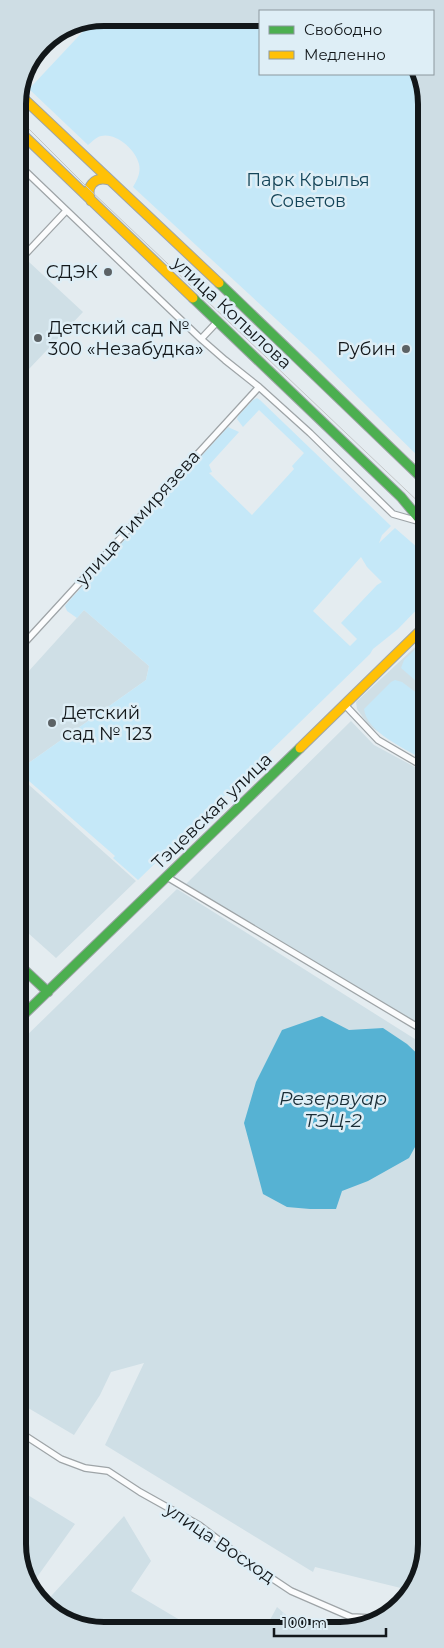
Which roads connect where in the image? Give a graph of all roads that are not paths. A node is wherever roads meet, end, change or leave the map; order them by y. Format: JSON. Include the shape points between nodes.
{"nodes":[{"id":1,"x":26,"y":101,"type":"edge"},
{"id":2,"x":26,"y":138,"type":"edge"},
{"id":3,"x":26,"y":172,"type":"edge"},
{"id":4,"x":112,"y":181,"type":"junction"},
{"id":5,"x":92,"y":202,"type":"junction"},
{"id":6,"x":66,"y":211,"type":"junction"},
{"id":7,"x":26,"y":254,"type":"edge"},
{"id":8,"x":217,"y":322,"type":"junction"},
{"id":9,"x":201,"y":339,"type":"junction"},
{"id":10,"x":259,"y":387,"type":"junction"},
{"id":11,"x":418,"y":474,"type":"edge"},
{"id":12,"x":418,"y":518,"type":"edge"},
{"id":13,"x":418,"y":523,"type":"edge"},
{"id":14,"x":418,"y":633,"type":"edge"},
{"id":15,"x":26,"y":641,"type":"edge"},
{"id":16,"x":346,"y":705,"type":"junction"},
{"id":17,"x":418,"y":763,"type":"edge"},
{"id":18,"x":167,"y":877,"type":"junction"},
{"id":19,"x":26,"y":971,"type":"edge"},
{"id":20,"x":48,"y":992,"type":"junction"},
{"id":21,"x":26,"y":1013,"type":"edge"},
{"id":22,"x":418,"y":1027,"type":"edge"},
{"id":23,"x":26,"y":1436,"type":"edge"},
{"id":24,"x":364,"y":1618,"type":"edge"}],
"edges":[{"from":1,"to":4,"type":"main road","name":"улица Копылова"},
{"from":2,"to":5,"type":"main road","name":"улица Копылова"},
{"from":3,"to":6,"type":"street","name":"улица Копылова"},
{"from":4,"to":5,"type":"main road","via":[[103,178],[93,181],[88,188]]},
{"from":4,"to":11,"type":"main road","name":"улица Копылова"},
{"from":5,"to":8,"type":"main road","name":"улица Копылова"},
{"from":6,"to":7,"type":"street"},
{"from":6,"to":9,"type":"street","name":"улица Копылова"},
{"from":8,"to":9,"type":"street"},
{"from":8,"to":12,"type":"main road","name":"улица Копылова","via":[[401,497]]},
{"from":9,"to":10,"type":"street","name":"улица Копылова"},
{"from":10,"to":13,"type":"street","name":"улица Копылова","via":[[392,514]]},
{"from":10,"to":15,"type":"street","name":"улица Тимирязева"},
{"from":14,"to":16,"type":"main road","name":"Тэцевская улица"},
{"from":16,"to":17,"type":"street","via":[[378,740]]},
{"from":16,"to":18,"type":"main road","name":"Тэцевская улица"},
{"from":18,"to":20,"type":"main road","name":"Тэцевская улица"},
{"from":18,"to":22,"type":"street"},
{"from":19,"to":20,"type":"main road"},
{"from":20,"to":21,"type":"main road","name":"Тэцевская улица"},
{"from":23,"to":24,"type":"street","name":"улица Восход","via":[[61,1459],[85,1468],[108,1471],[199,1525],[291,1591],[351,1617]]}]}
